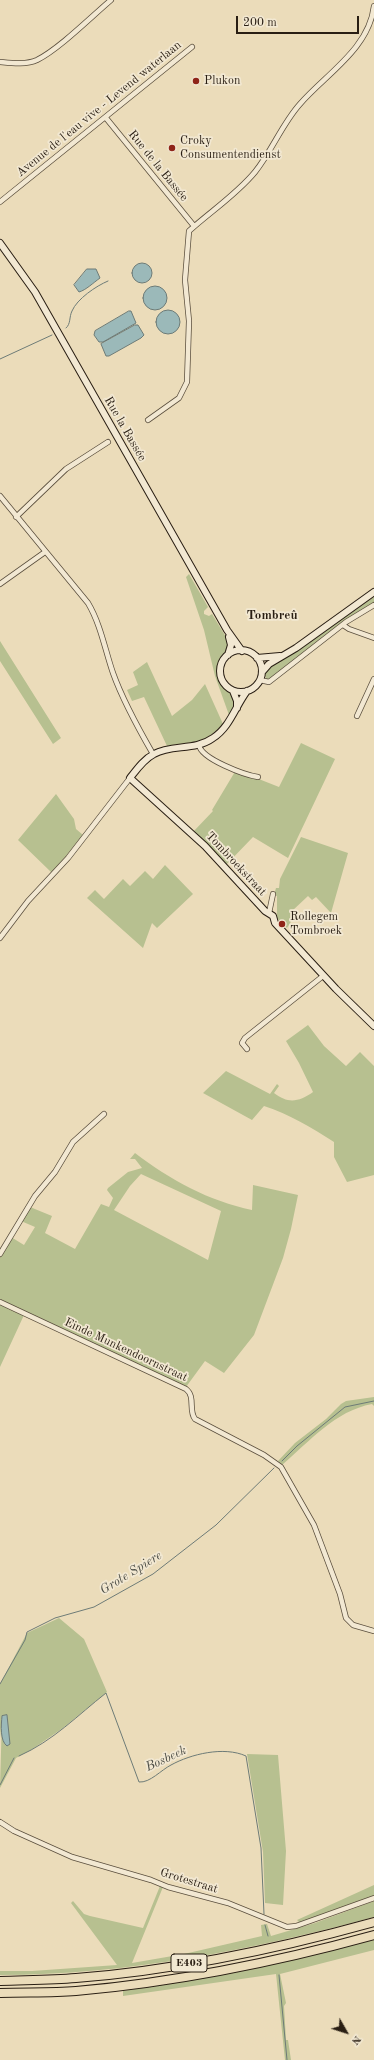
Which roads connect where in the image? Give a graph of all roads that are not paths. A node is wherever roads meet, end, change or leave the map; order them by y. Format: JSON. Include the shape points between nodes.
{"nodes":[{"id":1,"x":111,"y":0,"type":"edge"},
{"id":2,"x":374,"y":6,"type":"edge"},
{"id":3,"x":192,"y":47,"type":"dead end"},
{"id":4,"x":0,"y":62,"type":"edge"},
{"id":5,"x":106,"y":118,"type":"junction"},
{"id":6,"x":0,"y":202,"type":"edge"},
{"id":7,"x":194,"y":226,"type":"junction"},
{"id":8,"x":0,"y":243,"type":"edge"},
{"id":9,"x":148,"y":420,"type":"dead end"},
{"id":10,"x":108,"y":442,"type":"dead end"},
{"id":11,"x":0,"y":496,"type":"edge"},
{"id":12,"x":16,"y":517,"type":"junction"},
{"id":13,"x":45,"y":552,"type":"junction"},
{"id":14,"x":0,"y":584,"type":"edge"},
{"id":15,"x":374,"y":592,"type":"edge"},
{"id":16,"x":374,"y":605,"type":"edge"},
{"id":17,"x":343,"y":625,"type":"junction"},
{"id":18,"x":227,"y":630,"type":"junction"},
{"id":19,"x":374,"y":638,"type":"edge"},
{"id":20,"x":242,"y":651,"type":"junction"},
{"id":21,"x":228,"y":655,"type":"junction"},
{"id":22,"x":281,"y":656,"type":"junction"},
{"id":23,"x":257,"y":658,"type":"junction"},
{"id":24,"x":262,"y":672,"type":"junction"},
{"id":25,"x":374,"y":679,"type":"edge"},
{"id":26,"x":260,"y":680,"type":"junction"},
{"id":27,"x":233,"y":691,"type":"junction"},
{"id":28,"x":247,"y":692,"type":"junction"},
{"id":29,"x":237,"y":710,"type":"junction"},
{"id":30,"x":357,"y":716,"type":"dead end"},
{"id":31,"x":199,"y":745,"type":"junction"},
{"id":32,"x":153,"y":754,"type":"junction"},
{"id":33,"x":258,"y":777,"type":"dead end"},
{"id":34,"x":130,"y":778,"type":"junction"},
{"id":35,"x":273,"y":894,"type":"dead end"},
{"id":36,"x":269,"y":913,"type":"junction"},
{"id":37,"x":0,"y":938,"type":"edge"},
{"id":38,"x":319,"y":970,"type":"junction"},
{"id":39,"x":323,"y":976,"type":"junction"},
{"id":40,"x":343,"y":995,"type":"junction"},
{"id":41,"x":374,"y":1026,"type":"edge"},
{"id":42,"x":247,"y":1049,"type":"dead end"},
{"id":43,"x":104,"y":1114,"type":"dead end"},
{"id":44,"x":0,"y":1254,"type":"edge"},
{"id":45,"x":0,"y":1302,"type":"edge"},
{"id":46,"x":374,"y":1632,"type":"edge"},
{"id":47,"x":0,"y":1822,"type":"edge"},
{"id":48,"x":374,"y":1898,"type":"edge"},
{"id":49,"x":374,"y":1922,"type":"edge"},
{"id":50,"x":374,"y":1935,"type":"edge"},
{"id":51,"x":0,"y":1981,"type":"edge"},
{"id":52,"x":0,"y":1993,"type":"edge"}],
"edges":[{"from":1,"to":4,"type":"street","via":[[50,52],[36,60]]},
{"from":2,"to":7,"type":"street","via":[[371,20],[359,42],[296,109],[254,173],[227,200]]},
{"from":3,"to":5,"type":"street","name":"Avenue de l'eau vive - Levend waterlaan"},
{"from":5,"to":6,"type":"street","name":"Avenue de l'eau vive - Levend waterlaan"},
{"from":5,"to":7,"type":"street","name":"Rue de la Bassée"},
{"from":7,"to":9,"type":"street","via":[[188,233],[185,280],[189,321],[187,382],[179,398]]},
{"from":8,"to":18,"type":"main road","name":"Rue la Bassée","via":[[35,292]]},
{"from":10,"to":12,"type":"street","via":[[66,469]]},
{"from":11,"to":12,"type":"street"},
{"from":12,"to":13,"type":"street"},
{"from":13,"to":14,"type":"street"},
{"from":13,"to":32,"type":"street","via":[[95,614],[121,692]]},
{"from":15,"to":22,"type":"main road"},
{"from":16,"to":17,"type":"street"},
{"from":17,"to":19,"type":"street"},
{"from":17,"to":26,"type":"street","via":[[268,682]]},
{"from":18,"to":20,"type":"main road","name":"Rue la Bassée"},
{"from":18,"to":21,"type":"main road","name":"Rue la Bassée","via":[[231,645]]},
{"from":20,"to":21,"type":"main road"},
{"from":20,"to":23,"type":"main road","via":[[249,652]]},
{"from":21,"to":27,"type":"main road","via":[[222,663],[220,674],[226,686]]},
{"from":22,"to":23,"type":"main road"},
{"from":22,"to":24,"type":"main road"},
{"from":23,"to":24,"type":"main road"},
{"from":24,"to":26,"type":"main road"},
{"from":25,"to":30,"type":"street"},
{"from":26,"to":28,"type":"main road"},
{"from":27,"to":28,"type":"main road"},
{"from":27,"to":29,"type":"main road"},
{"from":28,"to":29,"type":"main road"},
{"from":29,"to":31,"type":"main road","via":[[215,737]]},
{"from":31,"to":32,"type":"main road","via":[[166,749]]},
{"from":31,"to":33,"type":"street","via":[[201,752],[208,758]]},
{"from":32,"to":34,"type":"main road","via":[[146,758]]},
{"from":34,"to":36,"type":"main road","name":"Tombroekstraat","via":[[199,841]]},
{"from":34,"to":37,"type":"street","via":[[68,858],[28,901]]},
{"from":35,"to":36,"type":"street"},
{"from":36,"to":38,"type":"main road","name":"Tombroekstraat","via":[[275,923]]},
{"from":38,"to":39,"type":"main road","name":"Tombroekstraat"},
{"from":38,"to":40,"type":"main road","name":"Tombroekstraat"},
{"from":39,"to":40,"type":"main road","name":"Tombroekstraat"},
{"from":39,"to":42,"type":"street","via":[[245,1038],[242,1043]]},
{"from":40,"to":41,"type":"main road","name":"Tombroekstraat"},
{"from":43,"to":44,"type":"street","via":[[73,1142],[55,1172],[35,1196]]},
{"from":45,"to":46,"type":"street","name":"Einde Munkendoornstraat","via":[[186,1389],[191,1395],[192,1415],[195,1419],[264,1455],[281,1467],[314,1525],[340,1594],[346,1618],[352,1625]]},
{"from":47,"to":48,"type":"street","name":"Grotestraat","via":[[72,1857],[228,1903],[288,1927]]},
{"from":49,"to":51,"type":"highway","number":"E403","via":[[213,1960],[76,1978]]},
{"from":50,"to":52,"type":"highway","number":"E403","via":[[237,1967],[144,1983],[75,1991]]}]}
